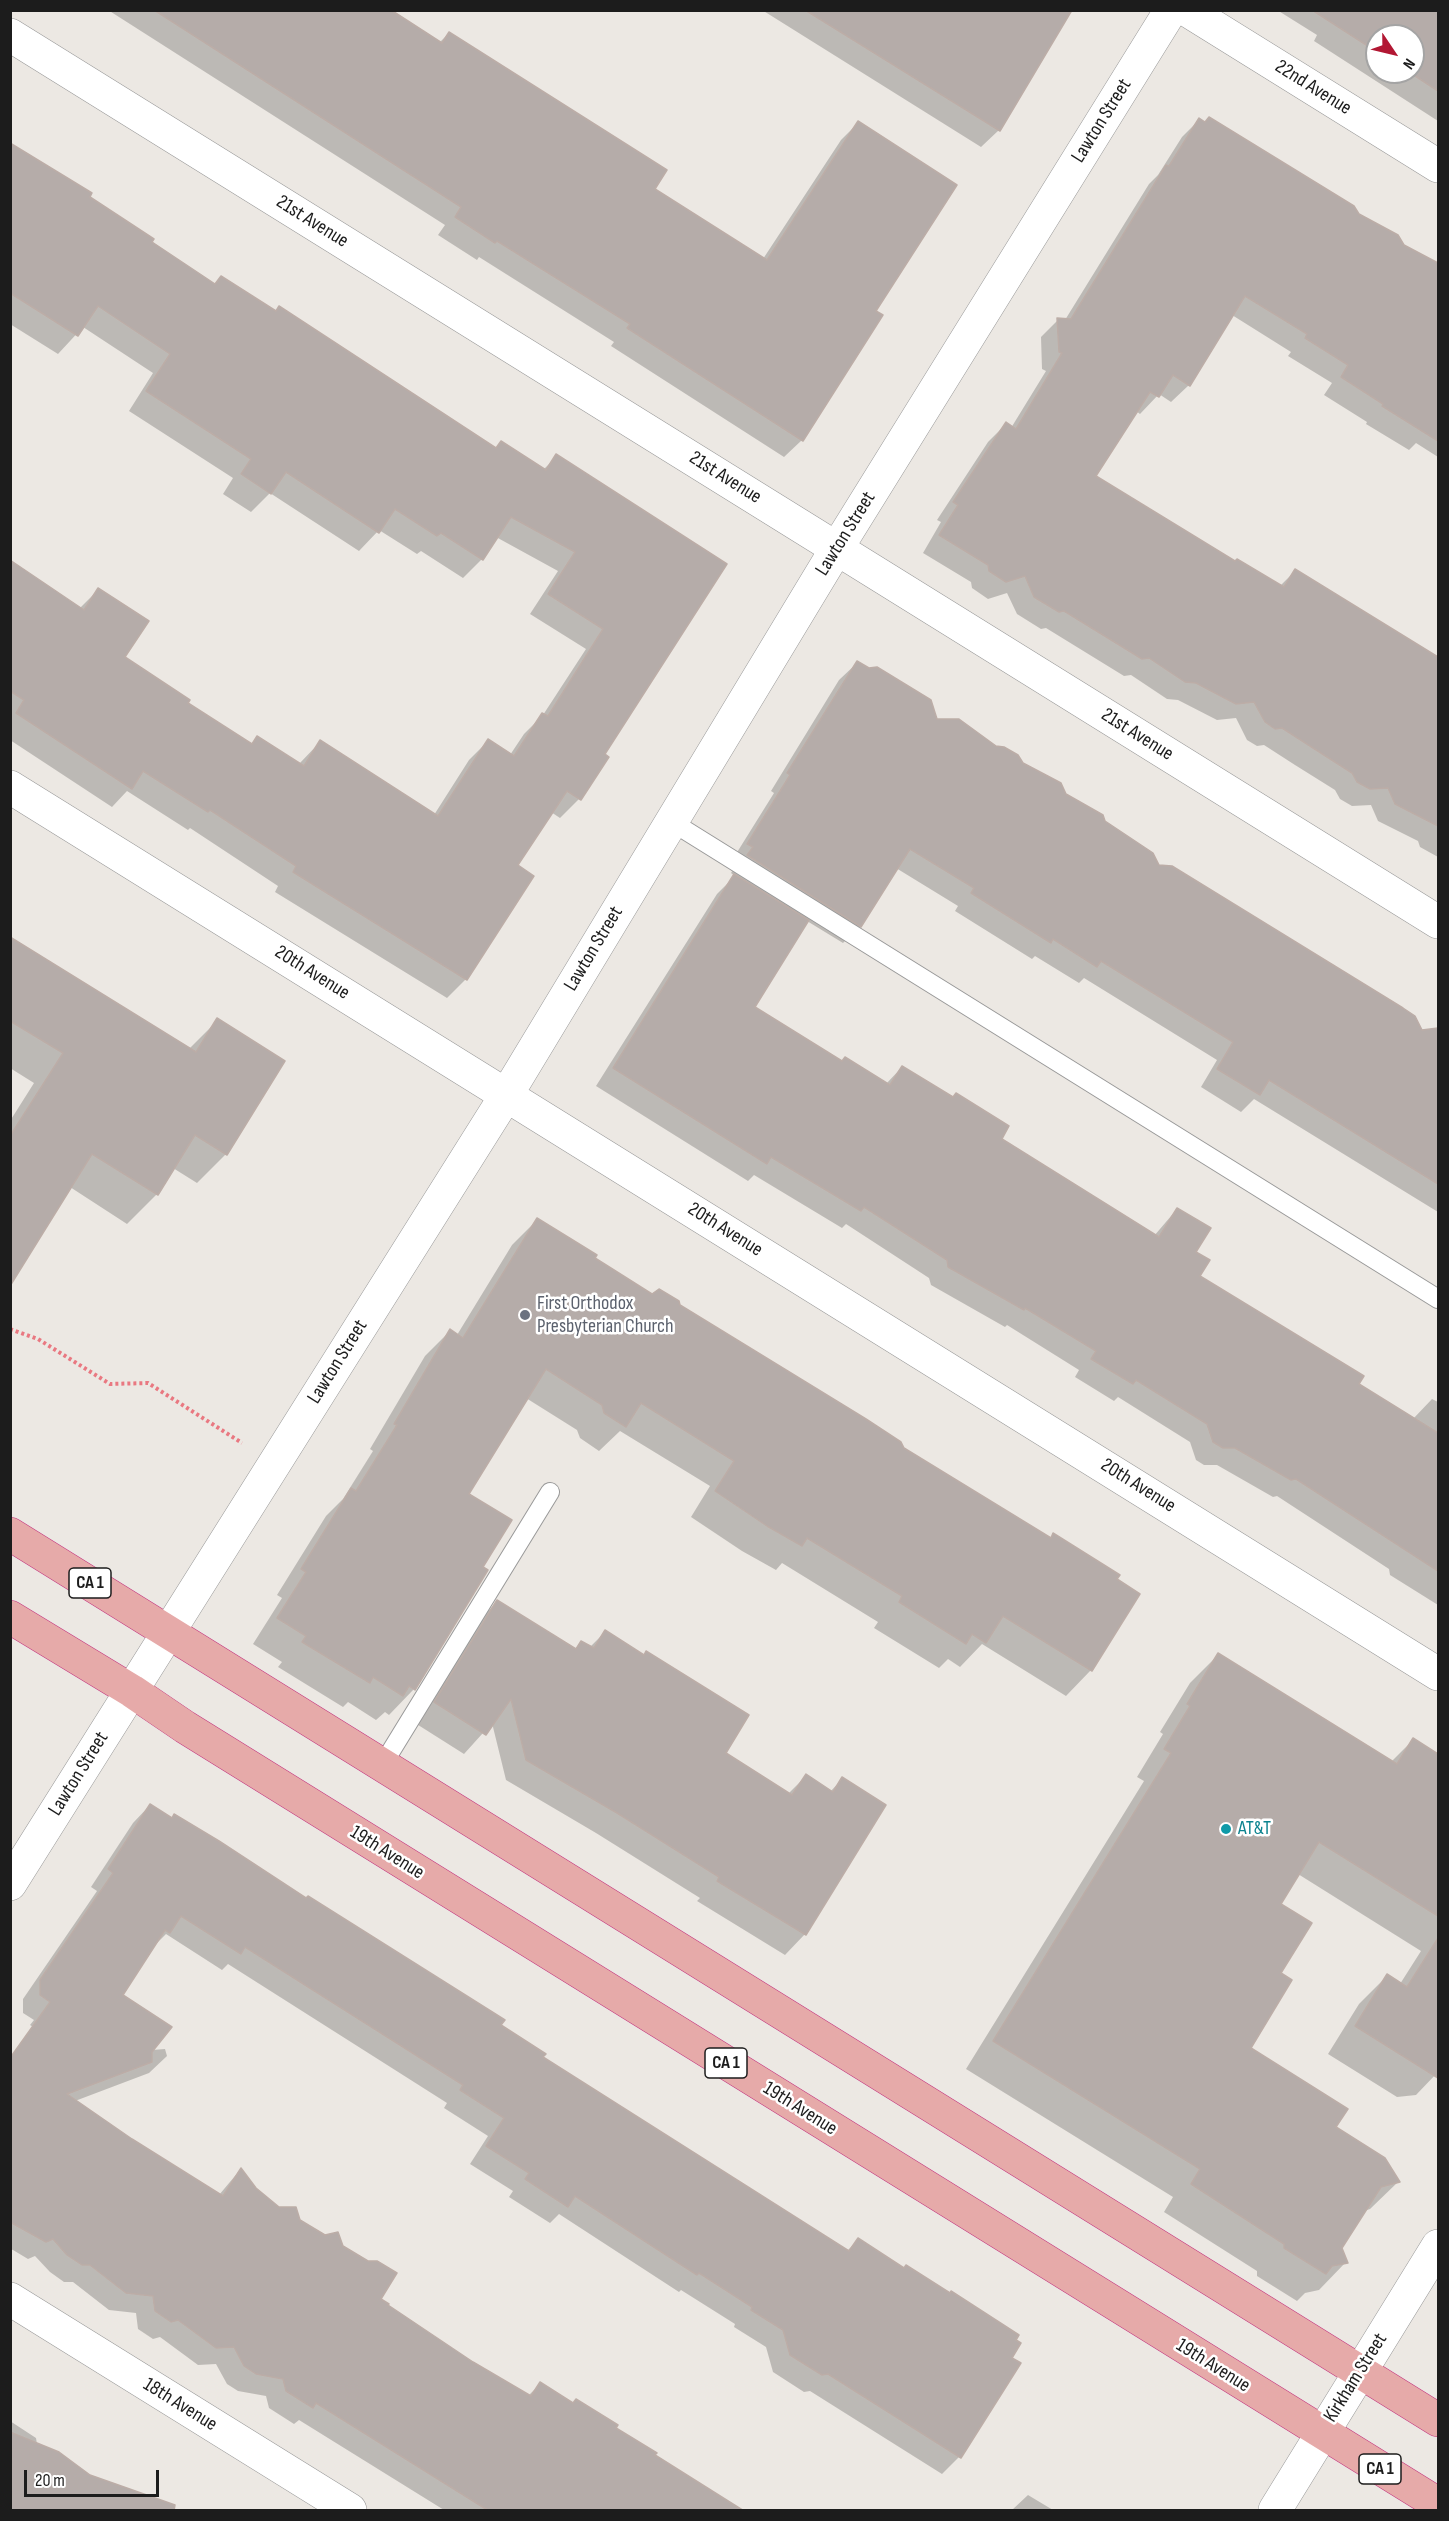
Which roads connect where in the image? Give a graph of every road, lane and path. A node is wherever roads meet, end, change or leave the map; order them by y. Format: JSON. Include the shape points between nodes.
{"nodes":[{"id":1,"x":1171,"y":10,"type":"edge"},
{"id":2,"x":1187,"y":10,"type":"edge"},
{"id":3,"x":10,"y":35,"type":"edge"},
{"id":4,"x":1438,"y":166,"type":"edge"},
{"id":5,"x":837,"y":548,"type":"junction"},
{"id":6,"x":10,"y":788,"type":"edge"},
{"id":7,"x":672,"y":822,"type":"junction"},
{"id":8,"x":1438,"y":922,"type":"edge"},
{"id":9,"x":507,"y":1094,"type":"junction"},
{"id":10,"x":1438,"y":1299,"type":"edge"},
{"id":11,"x":10,"y":1329,"type":"edge"},
{"id":12,"x":274,"y":1464,"type":"junction"},
{"id":13,"x":550,"y":1492,"type":"dead end"},
{"id":14,"x":10,"y":1534,"type":"edge"},
{"id":15,"x":10,"y":1617,"type":"edge"},
{"id":16,"x":169,"y":1633,"type":"junction"},
{"id":17,"x":1438,"y":1674,"type":"edge"},
{"id":18,"x":132,"y":1691,"type":"junction"},
{"id":19,"x":382,"y":1764,"type":"junction"},
{"id":20,"x":10,"y":1884,"type":"edge"},
{"id":21,"x":1438,"y":2246,"type":"edge"},
{"id":22,"x":10,"y":2300,"type":"edge"},
{"id":23,"x":1361,"y":2372,"type":"junction"},
{"id":24,"x":1438,"y":2420,"type":"edge"},
{"id":25,"x":1322,"y":2434,"type":"junction"},
{"id":26,"x":1438,"y":2504,"type":"edge"},
{"id":27,"x":350,"y":2511,"type":"edge"},
{"id":28,"x":1275,"y":2511,"type":"edge"}],
"edges":[{"from":1,"to":5,"type":"street","name":"Lawton Street"},
{"from":2,"to":4,"type":"street","name":"22nd Avenue"},
{"from":3,"to":5,"type":"street","name":"21st Avenue"},
{"from":5,"to":7,"type":"street","name":"Lawton Street"},
{"from":5,"to":8,"type":"street","name":"21st Avenue"},
{"from":6,"to":9,"type":"street","name":"20th Avenue"},
{"from":7,"to":9,"type":"street","name":"Lawton Street"},
{"from":7,"to":10,"type":"lane"},
{"from":9,"to":12,"type":"street","name":"Lawton Street"},
{"from":9,"to":17,"type":"street","name":"20th Avenue"},
{"from":11,"to":12,"type":"path","via":[[39,1339],[110,1384],[148,1383]]},
{"from":12,"to":16,"type":"street","name":"Lawton Street"},
{"from":13,"to":19,"type":"lane"},
{"from":14,"to":16,"type":"highway","number":"CA 1"},
{"from":15,"to":18,"type":"highway","name":"19th Avenue","number":"CA 1"},
{"from":16,"to":18,"type":"street","name":"Lawton Street"},
{"from":16,"to":19,"type":"highway","number":"CA 1"},
{"from":18,"to":20,"type":"street","name":"Lawton Street"},
{"from":18,"to":25,"type":"highway","name":"19th Avenue","number":"CA 1","via":[[195,1734]]},
{"from":19,"to":23,"type":"highway","number":"CA 1"},
{"from":21,"to":23,"type":"street","name":"Kirkham Street"},
{"from":22,"to":27,"type":"street","name":"18th Avenue"},
{"from":23,"to":24,"type":"highway","number":"CA 1"},
{"from":23,"to":25,"type":"street","name":"Kirkham Street"},
{"from":25,"to":26,"type":"highway","name":"19th Avenue","number":"CA 1"},
{"from":25,"to":28,"type":"street","name":"Kirkham Street"}]}
